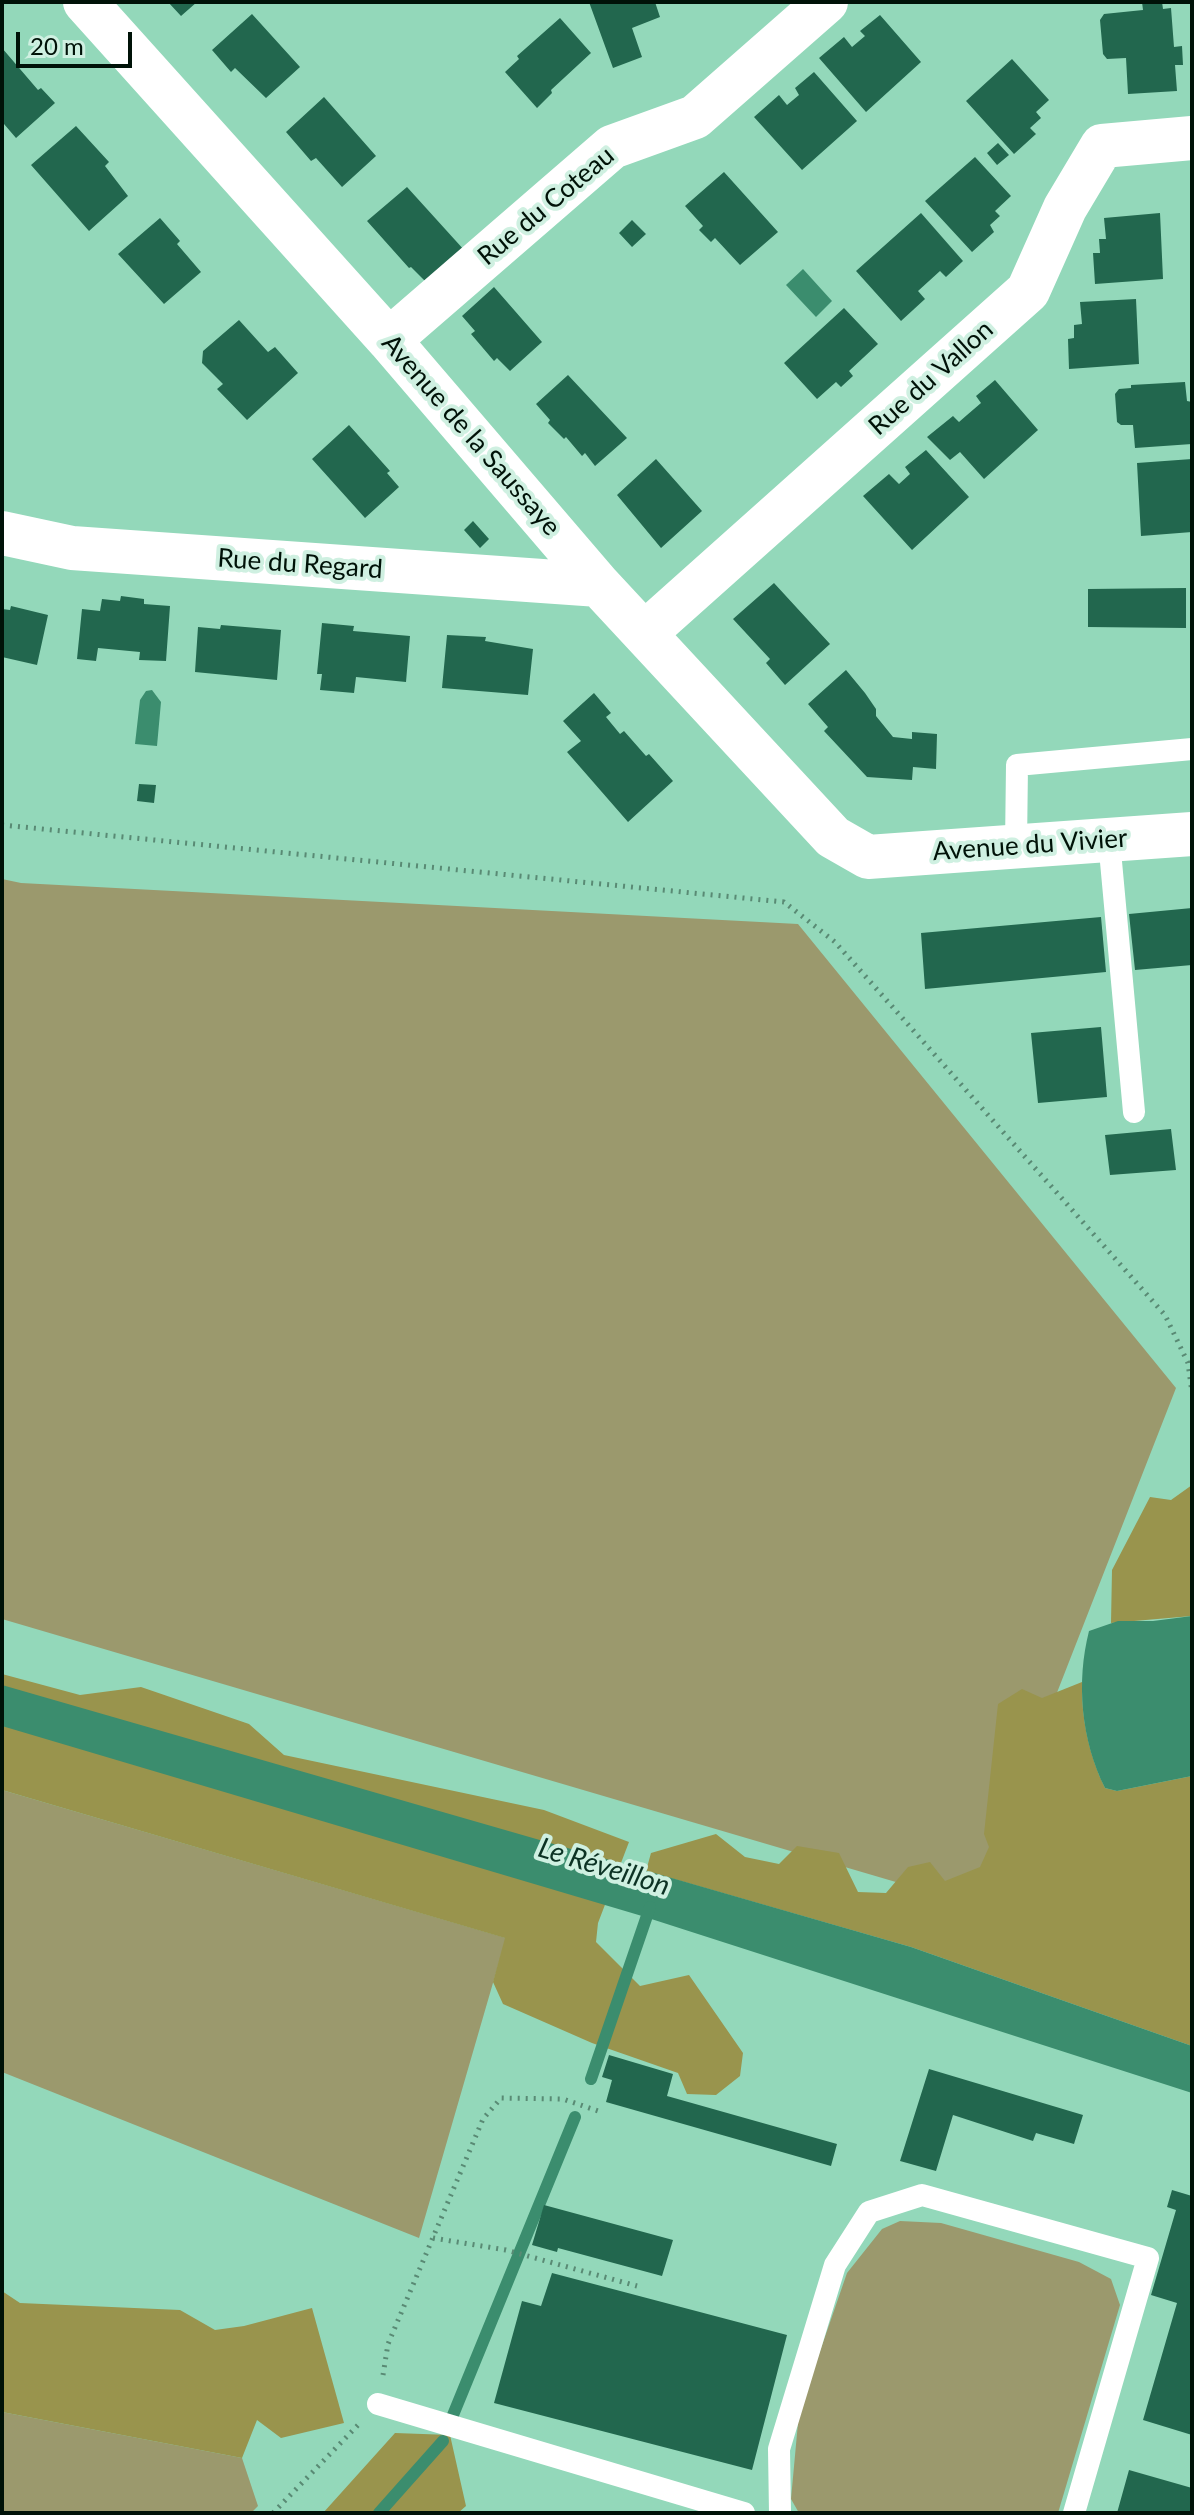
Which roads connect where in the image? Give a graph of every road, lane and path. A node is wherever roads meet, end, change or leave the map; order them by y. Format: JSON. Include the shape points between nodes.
{"nodes":[{"id":1,"x":85,"y":2,"type":"edge"},
{"id":2,"x":826,"y":2,"type":"edge"},
{"id":3,"x":1192,"y":138,"type":"edge"},
{"id":4,"x":389,"y":340,"type":"junction"},
{"id":5,"x":2,"y":533,"type":"edge"},
{"id":6,"x":599,"y":585,"type":"junction"},
{"id":7,"x":645,"y":633,"type":"junction"},
{"id":8,"x":1192,"y":749,"type":"edge"},
{"id":9,"x":2,"y":825,"type":"edge"},
{"id":10,"x":1192,"y":834,"type":"edge"},
{"id":11,"x":1109,"y":840,"type":"junction"},
{"id":12,"x":1016,"y":846,"type":"junction"},
{"id":13,"x":868,"y":857,"type":"joint"},
{"id":14,"x":1134,"y":1112,"type":"dead end"},
{"id":15,"x":1190,"y":1362,"type":"edge"},
{"id":16,"x":1192,"y":1393,"type":"edge"},
{"id":17,"x":601,"y":2112,"type":"dead end"},
{"id":18,"x":433,"y":2238,"type":"junction"},
{"id":19,"x":637,"y":2286,"type":"dead end"},
{"id":20,"x":378,"y":2404,"type":"junction"},
{"id":21,"x":273,"y":2513,"type":"edge"},
{"id":22,"x":744,"y":2513,"type":"edge"},
{"id":23,"x":780,"y":2513,"type":"edge"},
{"id":24,"x":1074,"y":2513,"type":"edge"}],
"edges":[{"from":1,"to":4,"type":"street","name":"Avenue de la Saussaye"},
{"from":2,"to":4,"type":"street","name":"Rue du Coteau","via":[[695,117],[612,147]]},
{"from":3,"to":7,"type":"street","name":"Rue du Vallon","via":[[1102,146],[1065,208],[1028,291]]},
{"from":4,"to":6,"type":"street","name":"Avenue de la Saussaye"},
{"from":5,"to":6,"type":"street","name":"Rue du Regard","via":[[72,548]]},
{"from":6,"to":7,"type":"street","name":"Avenue de la Saussaye"},
{"from":7,"to":13,"type":"street","name":"Avenue de la Saussaye","via":[[833,837]]},
{"from":8,"to":12,"type":"lane","via":[[1017,765]]},
{"from":9,"to":15,"type":"path","via":[[784,902],[835,942],[1165,1315]]},
{"from":10,"to":11,"type":"street","name":"Avenue du Vivier"},
{"from":11,"to":12,"type":"street","name":"Avenue du Vivier"},
{"from":11,"to":14,"type":"lane"},
{"from":12,"to":13,"type":"street","name":"Avenue du Vivier"},
{"from":15,"to":16,"type":"path"},
{"from":17,"to":18,"type":"path","via":[[563,2099],[501,2098],[483,2119]]},
{"from":18,"to":19,"type":"path","via":[[506,2250]]},
{"from":18,"to":20,"type":"path","via":[[388,2344]]},
{"from":20,"to":21,"type":"path"},
{"from":20,"to":22,"type":"lane"},
{"from":23,"to":24,"type":"lane","via":[[779,2449],[835,2265],[869,2212],[922,2195],[1148,2258]]}]}
